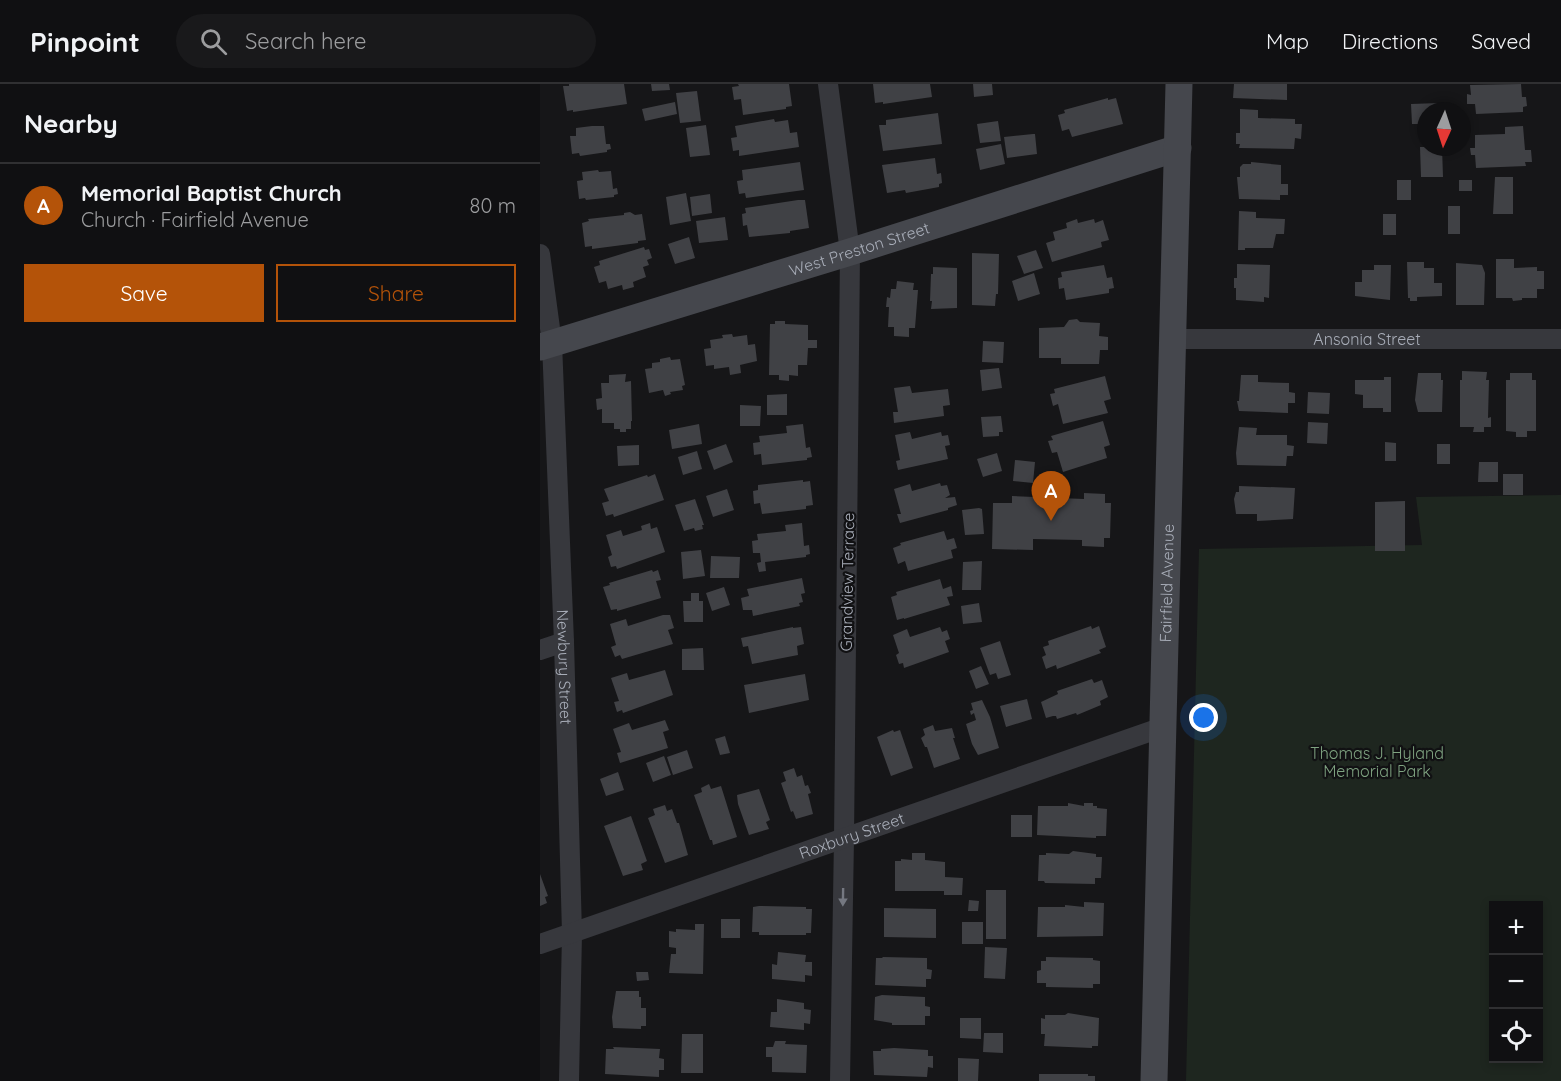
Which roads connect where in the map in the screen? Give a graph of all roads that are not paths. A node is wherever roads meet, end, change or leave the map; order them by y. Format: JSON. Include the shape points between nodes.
{"nodes":[{"id":1,"x":828,"y":84,"type":"edge"},
{"id":2,"x":1179,"y":84,"type":"edge"},
{"id":3,"x":1178,"y":148,"type":"junction"},
{"id":4,"x":850,"y":252,"type":"junction"},
{"id":5,"x":540,"y":255,"type":"edge"},
{"id":6,"x":1173,"y":339,"type":"junction"},
{"id":7,"x":1561,"y":339,"type":"edge"},
{"id":8,"x":546,"y":345,"type":"edge"},
{"id":9,"x":564,"y":642,"type":"junction"},
{"id":10,"x":540,"y":650,"type":"edge"},
{"id":11,"x":1162,"y":727,"type":"junction"},
{"id":12,"x":844,"y":838,"type":"junction"},
{"id":13,"x":572,"y":933,"type":"junction"},
{"id":14,"x":540,"y":944,"type":"edge"},
{"id":15,"x":569,"y":1081,"type":"edge"},
{"id":16,"x":840,"y":1081,"type":"edge"},
{"id":17,"x":1154,"y":1081,"type":"edge"}],
"edges":[{"from":1,"to":4,"type":"street","name":"Grandview Terrace"},
{"from":2,"to":3,"type":"main road","name":"Fairfield Avenue"},
{"from":3,"to":4,"type":"main road","name":"West Preston Street"},
{"from":3,"to":6,"type":"main road","name":"Fairfield Avenue"},
{"from":4,"to":8,"type":"main road","name":"West Preston Street"},
{"from":4,"to":12,"type":"street","name":"Grandview Terrace"},
{"from":5,"to":8,"type":"street","name":"Newbury Street"},
{"from":6,"to":7,"type":"street","name":"Ansonia Street"},
{"from":6,"to":11,"type":"main road","name":"Fairfield Avenue"},
{"from":8,"to":9,"type":"street","name":"Newbury Street"},
{"from":9,"to":10,"type":"street"},
{"from":9,"to":13,"type":"street","name":"Newbury Street"},
{"from":11,"to":12,"type":"street","name":"Roxbury Street"},
{"from":11,"to":17,"type":"main road","name":"Fairfield Avenue"},
{"from":12,"to":13,"type":"street","name":"Roxbury Street"},
{"from":12,"to":16,"type":"street","name":"Grandview Terrace","one_way":true},
{"from":13,"to":14,"type":"street","name":"Roxbury Street"},
{"from":13,"to":15,"type":"street","name":"Newbury Street"}]}
